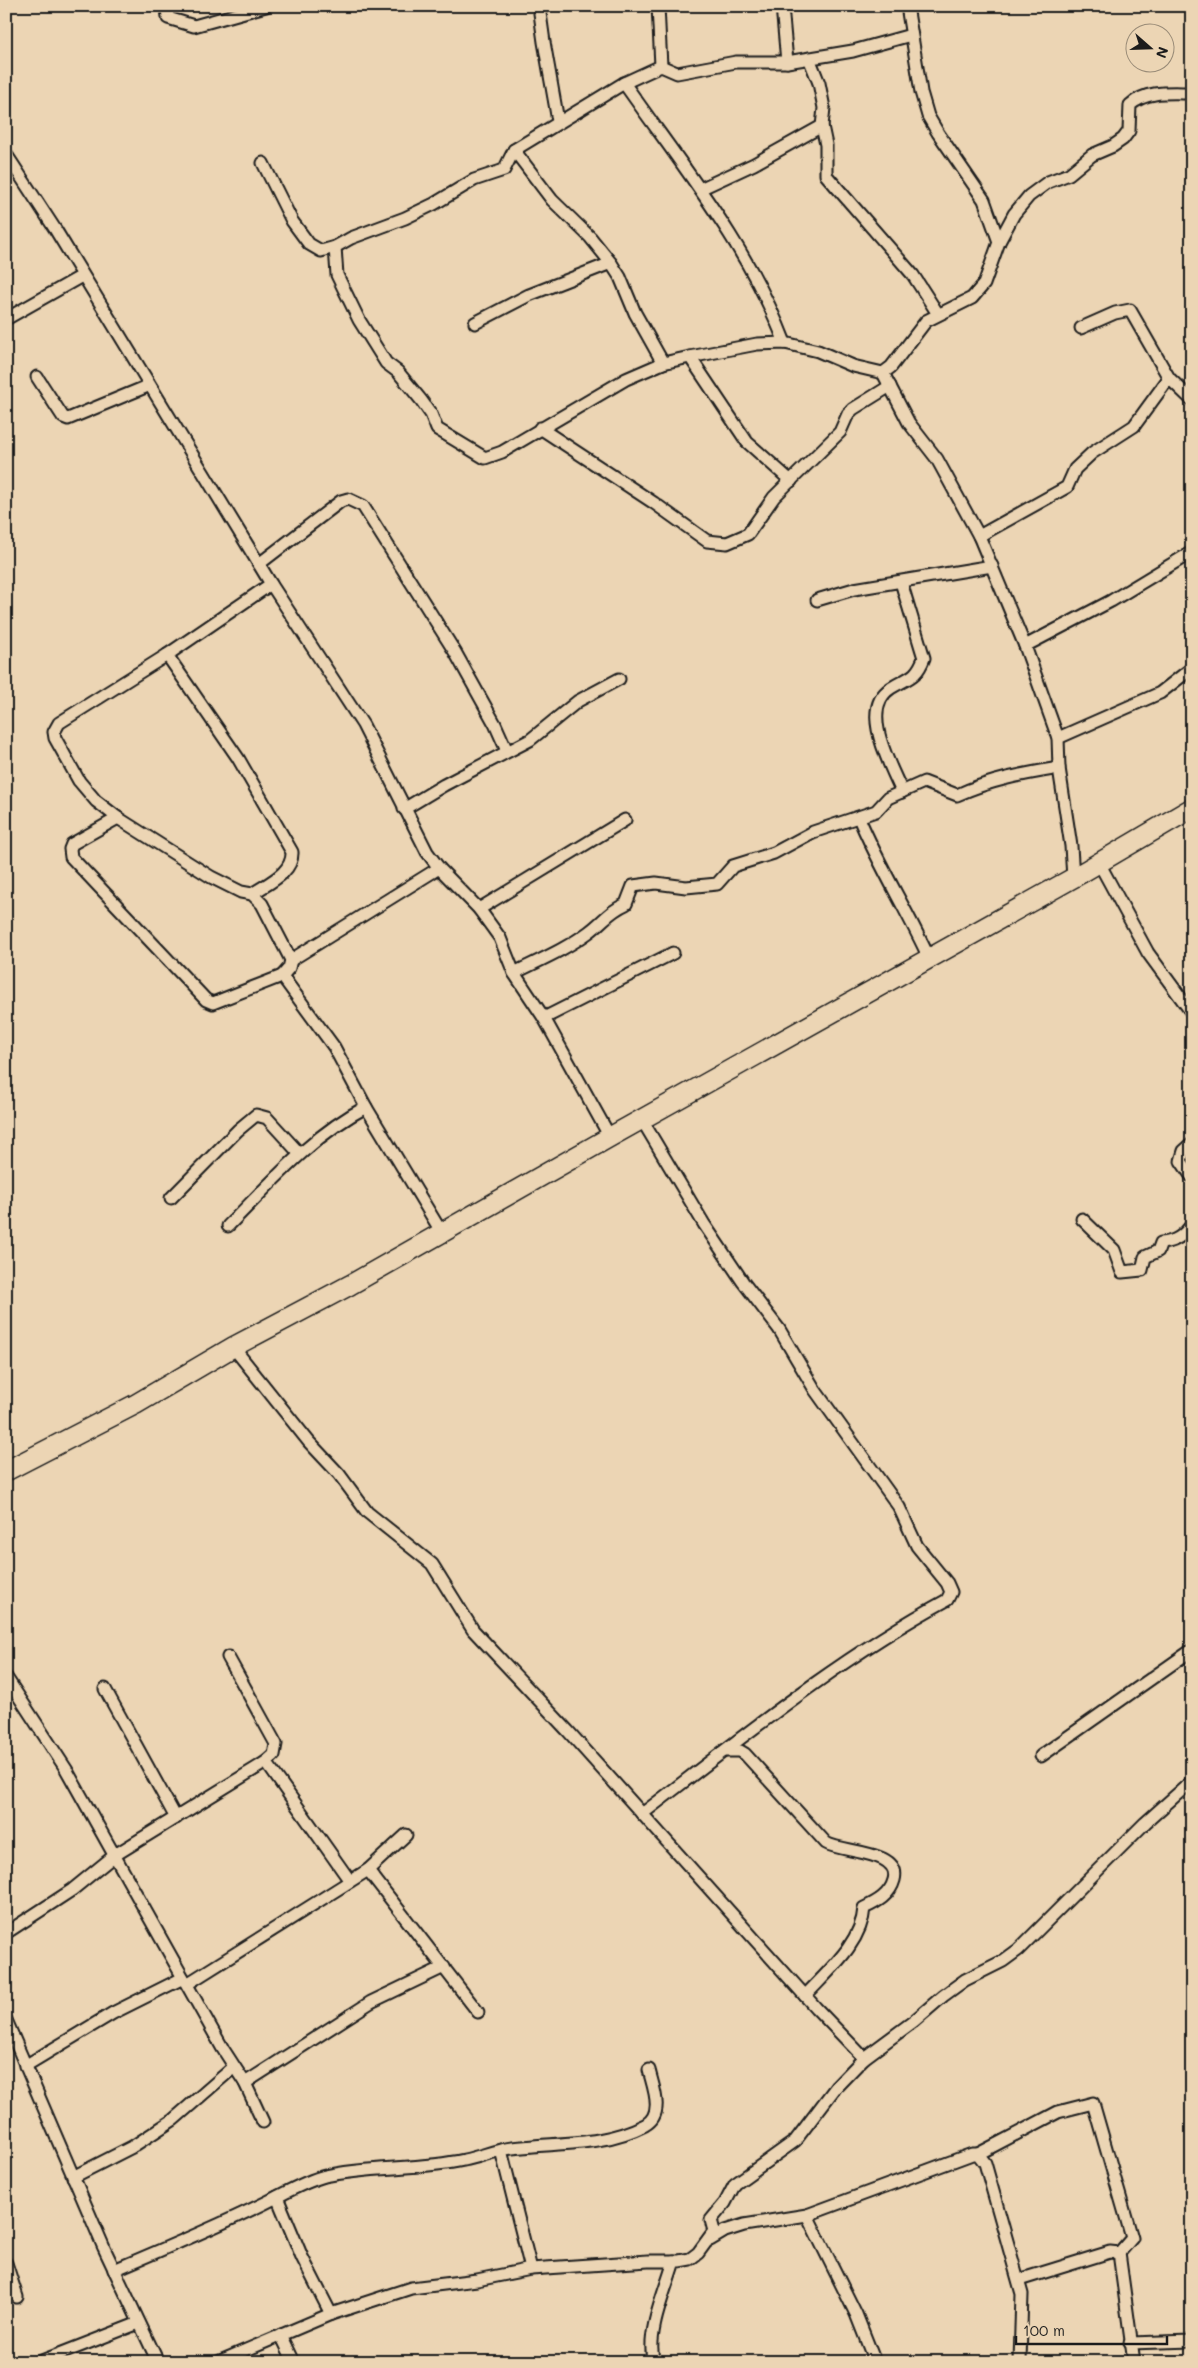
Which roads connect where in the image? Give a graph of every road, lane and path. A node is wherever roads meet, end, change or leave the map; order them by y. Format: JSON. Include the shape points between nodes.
{"nodes":[{"id":1,"x":167,"y":6,"type":"edge"},
{"id":2,"x":266,"y":6,"type":"edge"},
{"id":3,"x":539,"y":6,"type":"edge"},
{"id":4,"x":658,"y":6,"type":"edge"},
{"id":5,"x":782,"y":6,"type":"edge"},
{"id":6,"x":907,"y":6,"type":"edge"},
{"id":7,"x":911,"y":35,"type":"junction"},
{"id":8,"x":809,"y":58,"type":"junction"},
{"id":9,"x":787,"y":62,"type":"junction"},
{"id":10,"x":661,"y":66,"type":"junction"},
{"id":11,"x":624,"y":83,"type":"junction"},
{"id":12,"x":1192,"y":93,"type":"edge"},
{"id":13,"x":558,"y":121,"type":"junction"},
{"id":14,"x":822,"y":126,"type":"junction"},
{"id":15,"x":514,"y":150,"type":"junction"},
{"id":16,"x":6,"y":154,"type":"edge"},
{"id":17,"x":263,"y":162,"type":"dead end"},
{"id":18,"x":700,"y":189,"type":"junction"},
{"id":19,"x":999,"y":242,"type":"junction"},
{"id":20,"x":335,"y":247,"type":"junction"},
{"id":21,"x":611,"y":263,"type":"junction"},
{"id":22,"x":82,"y":276,"type":"junction"},
{"id":23,"x":938,"y":314,"type":"junction"},
{"id":24,"x":6,"y":319,"type":"edge"},
{"id":25,"x":475,"y":323,"type":"dead end"},
{"id":26,"x":1081,"y":328,"type":"dead end"},
{"id":27,"x":785,"y":343,"type":"junction"},
{"id":28,"x":690,"y":357,"type":"junction"},
{"id":29,"x":663,"y":363,"type":"junction"},
{"id":30,"x":883,"y":373,"type":"junction"},
{"id":31,"x":37,"y":377,"type":"dead end"},
{"id":32,"x":1169,"y":378,"type":"junction"},
{"id":33,"x":148,"y":386,"type":"junction"},
{"id":34,"x":890,"y":386,"type":"junction"},
{"id":35,"x":1192,"y":400,"type":"edge"},
{"id":36,"x":540,"y":428,"type":"junction"},
{"id":37,"x":791,"y":481,"type":"junction"},
{"id":38,"x":979,"y":536,"type":"junction"},
{"id":39,"x":1192,"y":552,"type":"edge"},
{"id":40,"x":259,"y":564,"type":"junction"},
{"id":41,"x":992,"y":566,"type":"junction"},
{"id":42,"x":901,"y":582,"type":"junction"},
{"id":43,"x":271,"y":584,"type":"junction"},
{"id":44,"x":818,"y":600,"type":"dead end"},
{"id":45,"x":1025,"y":646,"type":"junction"},
{"id":46,"x":168,"y":655,"type":"junction"},
{"id":47,"x":1192,"y":668,"type":"edge"},
{"id":48,"x":619,"y":679,"type":"dead end"},
{"id":49,"x":1058,"y":738,"type":"junction"},
{"id":50,"x":508,"y":752,"type":"junction"},
{"id":51,"x":1059,"y":768,"type":"junction"},
{"id":52,"x":902,"y":792,"type":"junction"},
{"id":53,"x":404,"y":809,"type":"junction"},
{"id":54,"x":1190,"y":813,"type":"edge"},
{"id":55,"x":118,"y":818,"type":"junction"},
{"id":56,"x":858,"y":818,"type":"junction"},
{"id":57,"x":625,"y":820,"type":"dead end"},
{"id":58,"x":1099,"y":863,"type":"junction"},
{"id":59,"x":439,"y":868,"type":"junction"},
{"id":60,"x":1072,"y":878,"type":"junction"},
{"id":61,"x":252,"y":894,"type":"junction"},
{"id":62,"x":479,"y":910,"type":"junction"},
{"id":63,"x":673,"y":953,"type":"dead end"},
{"id":64,"x":929,"y":958,"type":"junction"},
{"id":65,"x":291,"y":960,"type":"junction"},
{"id":66,"x":514,"y":973,"type":"junction"},
{"id":67,"x":282,"y":976,"type":"junction"},
{"id":68,"x":1192,"y":1013,"type":"edge"},
{"id":69,"x":544,"y":1018,"type":"junction"},
{"id":70,"x":366,"y":1107,"type":"junction"},
{"id":71,"x":642,"y":1120,"type":"junction"},
{"id":72,"x":610,"y":1136,"type":"junction"},
{"id":73,"x":1192,"y":1144,"type":"edge"},
{"id":74,"x":299,"y":1153,"type":"junction"},
{"id":75,"x":1192,"y":1177,"type":"edge"},
{"id":76,"x":170,"y":1198,"type":"dead end"},
{"id":77,"x":1082,"y":1219,"type":"dead end"},
{"id":78,"x":1192,"y":1224,"type":"edge"},
{"id":79,"x":228,"y":1226,"type":"dead end"},
{"id":80,"x":442,"y":1233,"type":"junction"},
{"id":81,"x":233,"y":1347,"type":"junction"},
{"id":82,"x":6,"y":1471,"type":"edge"},
{"id":83,"x":1192,"y":1650,"type":"edge"},
{"id":84,"x":228,"y":1657,"type":"dead end"},
{"id":85,"x":6,"y":1677,"type":"edge"},
{"id":86,"x":105,"y":1689,"type":"dead end"},
{"id":87,"x":725,"y":1751,"type":"junction"},
{"id":88,"x":1041,"y":1756,"type":"dead end"},
{"id":89,"x":266,"y":1762,"type":"junction"},
{"id":90,"x":1192,"y":1781,"type":"edge"},
{"id":91,"x":642,"y":1814,"type":"junction"},
{"id":92,"x":176,"y":1818,"type":"junction"},
{"id":93,"x":406,"y":1835,"type":"dead end"},
{"id":94,"x":115,"y":1855,"type":"junction"},
{"id":95,"x":368,"y":1870,"type":"junction"},
{"id":96,"x":350,"y":1881,"type":"junction"},
{"id":97,"x":6,"y":1933,"type":"edge"},
{"id":98,"x":444,"y":1968,"type":"junction"},
{"id":99,"x":185,"y":1981,"type":"junction"},
{"id":100,"x":805,"y":1996,"type":"junction"},
{"id":101,"x":478,"y":2012,"type":"dead end"},
{"id":102,"x":6,"y":2020,"type":"edge"},
{"id":103,"x":10,"y":2039,"type":"edge"},
{"id":104,"x":864,"y":2058,"type":"junction"},
{"id":105,"x":26,"y":2066,"type":"junction"},
{"id":106,"x":234,"y":2067,"type":"junction"},
{"id":107,"x":649,"y":2070,"type":"dead end"},
{"id":108,"x":245,"y":2083,"type":"junction"},
{"id":109,"x":263,"y":2122,"type":"dead end"},
{"id":110,"x":501,"y":2150,"type":"junction"},
{"id":111,"x":978,"y":2154,"type":"junction"},
{"id":112,"x":73,"y":2176,"type":"junction"},
{"id":113,"x":277,"y":2197,"type":"junction"},
{"id":114,"x":783,"y":2212,"type":"dead end"},
{"id":115,"x":808,"y":2215,"type":"junction"},
{"id":116,"x":707,"y":2242,"type":"junction"},
{"id":117,"x":1119,"y":2253,"type":"junction"},
{"id":118,"x":674,"y":2261,"type":"junction"},
{"id":119,"x":6,"y":2264,"type":"edge"},
{"id":120,"x":531,"y":2269,"type":"junction"},
{"id":121,"x":114,"y":2270,"type":"junction"},
{"id":122,"x":1019,"y":2280,"type":"junction"},
{"id":123,"x":17,"y":2297,"type":"dead end"},
{"id":124,"x":331,"y":2314,"type":"junction"},
{"id":125,"x":139,"y":2323,"type":"junction"},
{"id":126,"x":281,"y":2334,"type":"junction"},
{"id":127,"x":1192,"y":2341,"type":"edge"},
{"id":128,"x":1130,"y":2343,"type":"junction"},
{"id":129,"x":39,"y":2362,"type":"edge"},
{"id":130,"x":158,"y":2362,"type":"edge"},
{"id":131,"x":218,"y":2362,"type":"edge"},
{"id":132,"x":294,"y":2362,"type":"edge"},
{"id":133,"x":654,"y":2362,"type":"edge"},
{"id":134,"x":875,"y":2362,"type":"edge"},
{"id":135,"x":1020,"y":2362,"type":"edge"},
{"id":136,"x":1134,"y":2362,"type":"edge"}],
"edges":[{"from":1,"to":2,"type":"street","via":[[168,18],[194,26]]},
{"from":3,"to":13,"type":"street"},
{"from":4,"to":10,"type":"street"},
{"from":5,"to":9,"type":"street"},
{"from":6,"to":7,"type":"street"},
{"from":7,"to":8,"type":"street"},
{"from":7,"to":19,"type":"street","via":[[928,116],[984,200]]},
{"from":8,"to":9,"type":"street"},
{"from":8,"to":14,"type":"street","via":[[824,108]]},
{"from":9,"to":10,"type":"street","via":[[736,62],[677,73]]},
{"from":10,"to":11,"type":"street"},
{"from":11,"to":13,"type":"street"},
{"from":11,"to":18,"type":"street"},
{"from":12,"to":19,"type":"street","via":[[1158,93],[1137,99],[1130,105],[1129,131],[1123,140],[1092,155],[1069,174],[1040,187],[1014,214]]},
{"from":13,"to":15,"type":"street"},
{"from":14,"to":18,"type":"street","via":[[754,164]]},
{"from":14,"to":23,"type":"street","via":[[826,175],[913,275]]},
{"from":15,"to":20,"type":"street","via":[[504,170],[474,180],[434,204]]},
{"from":15,"to":21,"type":"street","via":[[552,200]]},
{"from":16,"to":22,"type":"street"},
{"from":17,"to":20,"type":"street","via":[[292,221],[309,244],[321,251]]},
{"from":18,"to":27,"type":"street","via":[[771,305]]},
{"from":19,"to":23,"type":"street","via":[[984,284],[972,298]]},
{"from":20,"to":36,"type":"street","via":[[337,275],[359,320],[386,363],[398,372],[426,407],[437,429],[485,458],[502,452]]},
{"from":21,"to":25,"type":"street","via":[[529,295]]},
{"from":21,"to":29,"type":"street"},
{"from":22,"to":24,"type":"street"},
{"from":22,"to":33,"type":"street"},
{"from":23,"to":30,"type":"street","via":[[926,321]]},
{"from":26,"to":32,"type":"street","via":[[1130,310]]},
{"from":27,"to":28,"type":"street","via":[[757,344]]},
{"from":27,"to":30,"type":"street"},
{"from":28,"to":29,"type":"street"},
{"from":28,"to":37,"type":"street","via":[[747,442]]},
{"from":29,"to":36,"type":"street","via":[[626,379]]},
{"from":30,"to":34,"type":"street"},
{"from":31,"to":33,"type":"street","via":[[63,417],[68,419]]},
{"from":32,"to":35,"type":"street"},
{"from":32,"to":38,"type":"street","via":[[1134,426],[1092,453],[1075,469],[1067,487]]},
{"from":33,"to":40,"type":"street"},
{"from":34,"to":37,"type":"street","via":[[853,409],[832,442]]},
{"from":34,"to":38,"type":"street","via":[[909,424],[937,460]]},
{"from":36,"to":37,"type":"street","via":[[707,541],[727,543],[748,534],[774,497]]},
{"from":38,"to":41,"type":"street"},
{"from":39,"to":45,"type":"street","via":[[1111,601]]},
{"from":40,"to":43,"type":"street"},
{"from":40,"to":50,"type":"street","via":[[341,501],[348,499],[363,506],[455,652]]},
{"from":41,"to":42,"type":"street"},
{"from":41,"to":45,"type":"street"},
{"from":42,"to":44,"type":"street","via":[[854,589]]},
{"from":42,"to":52,"type":"street","via":[[924,658],[919,670],[882,697],[876,717],[882,744]]},
{"from":43,"to":46,"type":"street"},
{"from":43,"to":53,"type":"street","via":[[363,725]]},
{"from":45,"to":49,"type":"street"},
{"from":46,"to":55,"type":"street","via":[[59,722],[54,732],[79,781],[96,801]]},
{"from":46,"to":61,"type":"street","via":[[238,758],[292,852],[288,868]]},
{"from":47,"to":49,"type":"street","via":[[1160,692]]},
{"from":48,"to":50,"type":"street","via":[[578,701],[530,740]]},
{"from":49,"to":51,"type":"street"},
{"from":50,"to":53,"type":"street"},
{"from":51,"to":52,"type":"street","via":[[1006,776],[957,795],[924,782]]},
{"from":51,"to":60,"type":"street","via":[[1069,827]]},
{"from":52,"to":56,"type":"street","via":[[888,798],[876,811]]},
{"from":53,"to":59,"type":"street"},
{"from":54,"to":58,"type":"main road"},
{"from":55,"to":61,"type":"street","via":[[211,876],[241,892]]},
{"from":55,"to":67,"type":"street","via":[[72,844],[71,858],[206,1000],[213,1003]]},
{"from":56,"to":64,"type":"street"},
{"from":56,"to":66,"type":"street","via":[[813,832],[774,853],[733,866],[717,884],[686,887],[656,882],[634,886],[626,904],[612,910],[590,931],[556,953]]},
{"from":57,"to":62,"type":"street"},
{"from":58,"to":60,"type":"main road"},
{"from":58,"to":68,"type":"street","via":[[1148,953]]},
{"from":59,"to":62,"type":"street"},
{"from":59,"to":65,"type":"street"},
{"from":60,"to":64,"type":"main road"},
{"from":61,"to":65,"type":"street","via":[[262,904]]},
{"from":62,"to":66,"type":"street","via":[[500,938]]},
{"from":63,"to":69,"type":"street"},
{"from":64,"to":71,"type":"main road"},
{"from":65,"to":67,"type":"street"},
{"from":66,"to":69,"type":"street"},
{"from":67,"to":70,"type":"street","via":[[334,1047]]},
{"from":69,"to":72,"type":"street"},
{"from":70,"to":74,"type":"street"},
{"from":70,"to":80,"type":"street"},
{"from":71,"to":72,"type":"main road"},
{"from":71,"to":87,"type":"street","via":[[704,1224],[779,1329],[815,1390],[899,1507],[917,1546],[951,1592],[946,1600],[889,1632]]},
{"from":72,"to":80,"type":"main road"},
{"from":73,"to":75,"type":"street","via":[[1184,1151],[1181,1161]]},
{"from":74,"to":76,"type":"street","via":[[267,1118],[256,1115]]},
{"from":74,"to":79,"type":"street"},
{"from":77,"to":78,"type":"street","via":[[1114,1250],[1122,1272],[1142,1270],[1145,1257],[1158,1251],[1160,1243],[1173,1242]]},
{"from":80,"to":81,"type":"main road"},
{"from":81,"to":82,"type":"main road","via":[[136,1404]]},
{"from":81,"to":91,"type":"street","via":[[367,1512],[432,1564],[473,1630]]},
{"from":83,"to":88,"type":"street"},
{"from":84,"to":89,"type":"street","via":[[276,1744],[274,1755]]},
{"from":85,"to":94,"type":"street","via":[[66,1769]]},
{"from":86,"to":92,"type":"street"},
{"from":87,"to":91,"type":"street"},
{"from":87,"to":100,"type":"street","via":[[745,1754],[826,1843],[839,1849],[877,1856],[884,1859],[894,1872],[891,1888],[880,1900],[864,1908],[863,1922],[839,1960]]},
{"from":89,"to":92,"type":"street"},
{"from":89,"to":96,"type":"street"},
{"from":90,"to":104,"type":"street","via":[[1145,1823],[1018,1950],[965,1980]]},
{"from":91,"to":100,"type":"street"},
{"from":92,"to":94,"type":"street"},
{"from":93,"to":95,"type":"street"},
{"from":94,"to":97,"type":"street","via":[[72,1890]]},
{"from":94,"to":99,"type":"street"},
{"from":95,"to":96,"type":"street"},
{"from":95,"to":98,"type":"street"},
{"from":96,"to":99,"type":"street"},
{"from":98,"to":101,"type":"street"},
{"from":98,"to":108,"type":"street","via":[[371,2002]]},
{"from":99,"to":105,"type":"street","via":[[112,2013]]},
{"from":99,"to":106,"type":"street"},
{"from":100,"to":104,"type":"street"},
{"from":102,"to":103,"type":"street"},
{"from":103,"to":105,"type":"street"},
{"from":104,"to":116,"type":"street","via":[[836,2087],[795,2141],[735,2184],[711,2220],[714,2231]]},
{"from":105,"to":112,"type":"street"},
{"from":106,"to":108,"type":"street"},
{"from":106,"to":112,"type":"street","via":[[173,2120],[132,2147]]},
{"from":107,"to":110,"type":"street","via":[[657,2110],[646,2124],[610,2139]]},
{"from":108,"to":109,"type":"street"},
{"from":110,"to":113,"type":"street","via":[[465,2160],[402,2169],[350,2171],[303,2183]]},
{"from":110,"to":120,"type":"street"},
{"from":111,"to":115,"type":"street","via":[[900,2179]]},
{"from":111,"to":117,"type":"street","via":[[1058,2112],[1093,2103],[1132,2238]]},
{"from":111,"to":122,"type":"street","via":[[985,2163]]},
{"from":112,"to":121,"type":"street"},
{"from":113,"to":121,"type":"street"},
{"from":113,"to":124,"type":"street"},
{"from":114,"to":115,"type":"street"},
{"from":115,"to":116,"type":"street","via":[[744,2225]]},
{"from":115,"to":134,"type":"street","via":[[856,2314]]},
{"from":116,"to":118,"type":"street","via":[[690,2258]]},
{"from":117,"to":122,"type":"street","via":[[1110,2252]]},
{"from":117,"to":128,"type":"street"},
{"from":118,"to":120,"type":"street"},
{"from":118,"to":133,"type":"street","via":[[652,2336]]},
{"from":119,"to":123,"type":"street"},
{"from":120,"to":124,"type":"street","via":[[410,2288]]},
{"from":121,"to":125,"type":"street"},
{"from":122,"to":135,"type":"street","via":[[1022,2294]]},
{"from":124,"to":126,"type":"street"},
{"from":125,"to":129,"type":"street"},
{"from":125,"to":130,"type":"street"},
{"from":126,"to":131,"type":"street"},
{"from":126,"to":132,"type":"street"},
{"from":127,"to":128,"type":"street"},
{"from":128,"to":136,"type":"street"}]}
